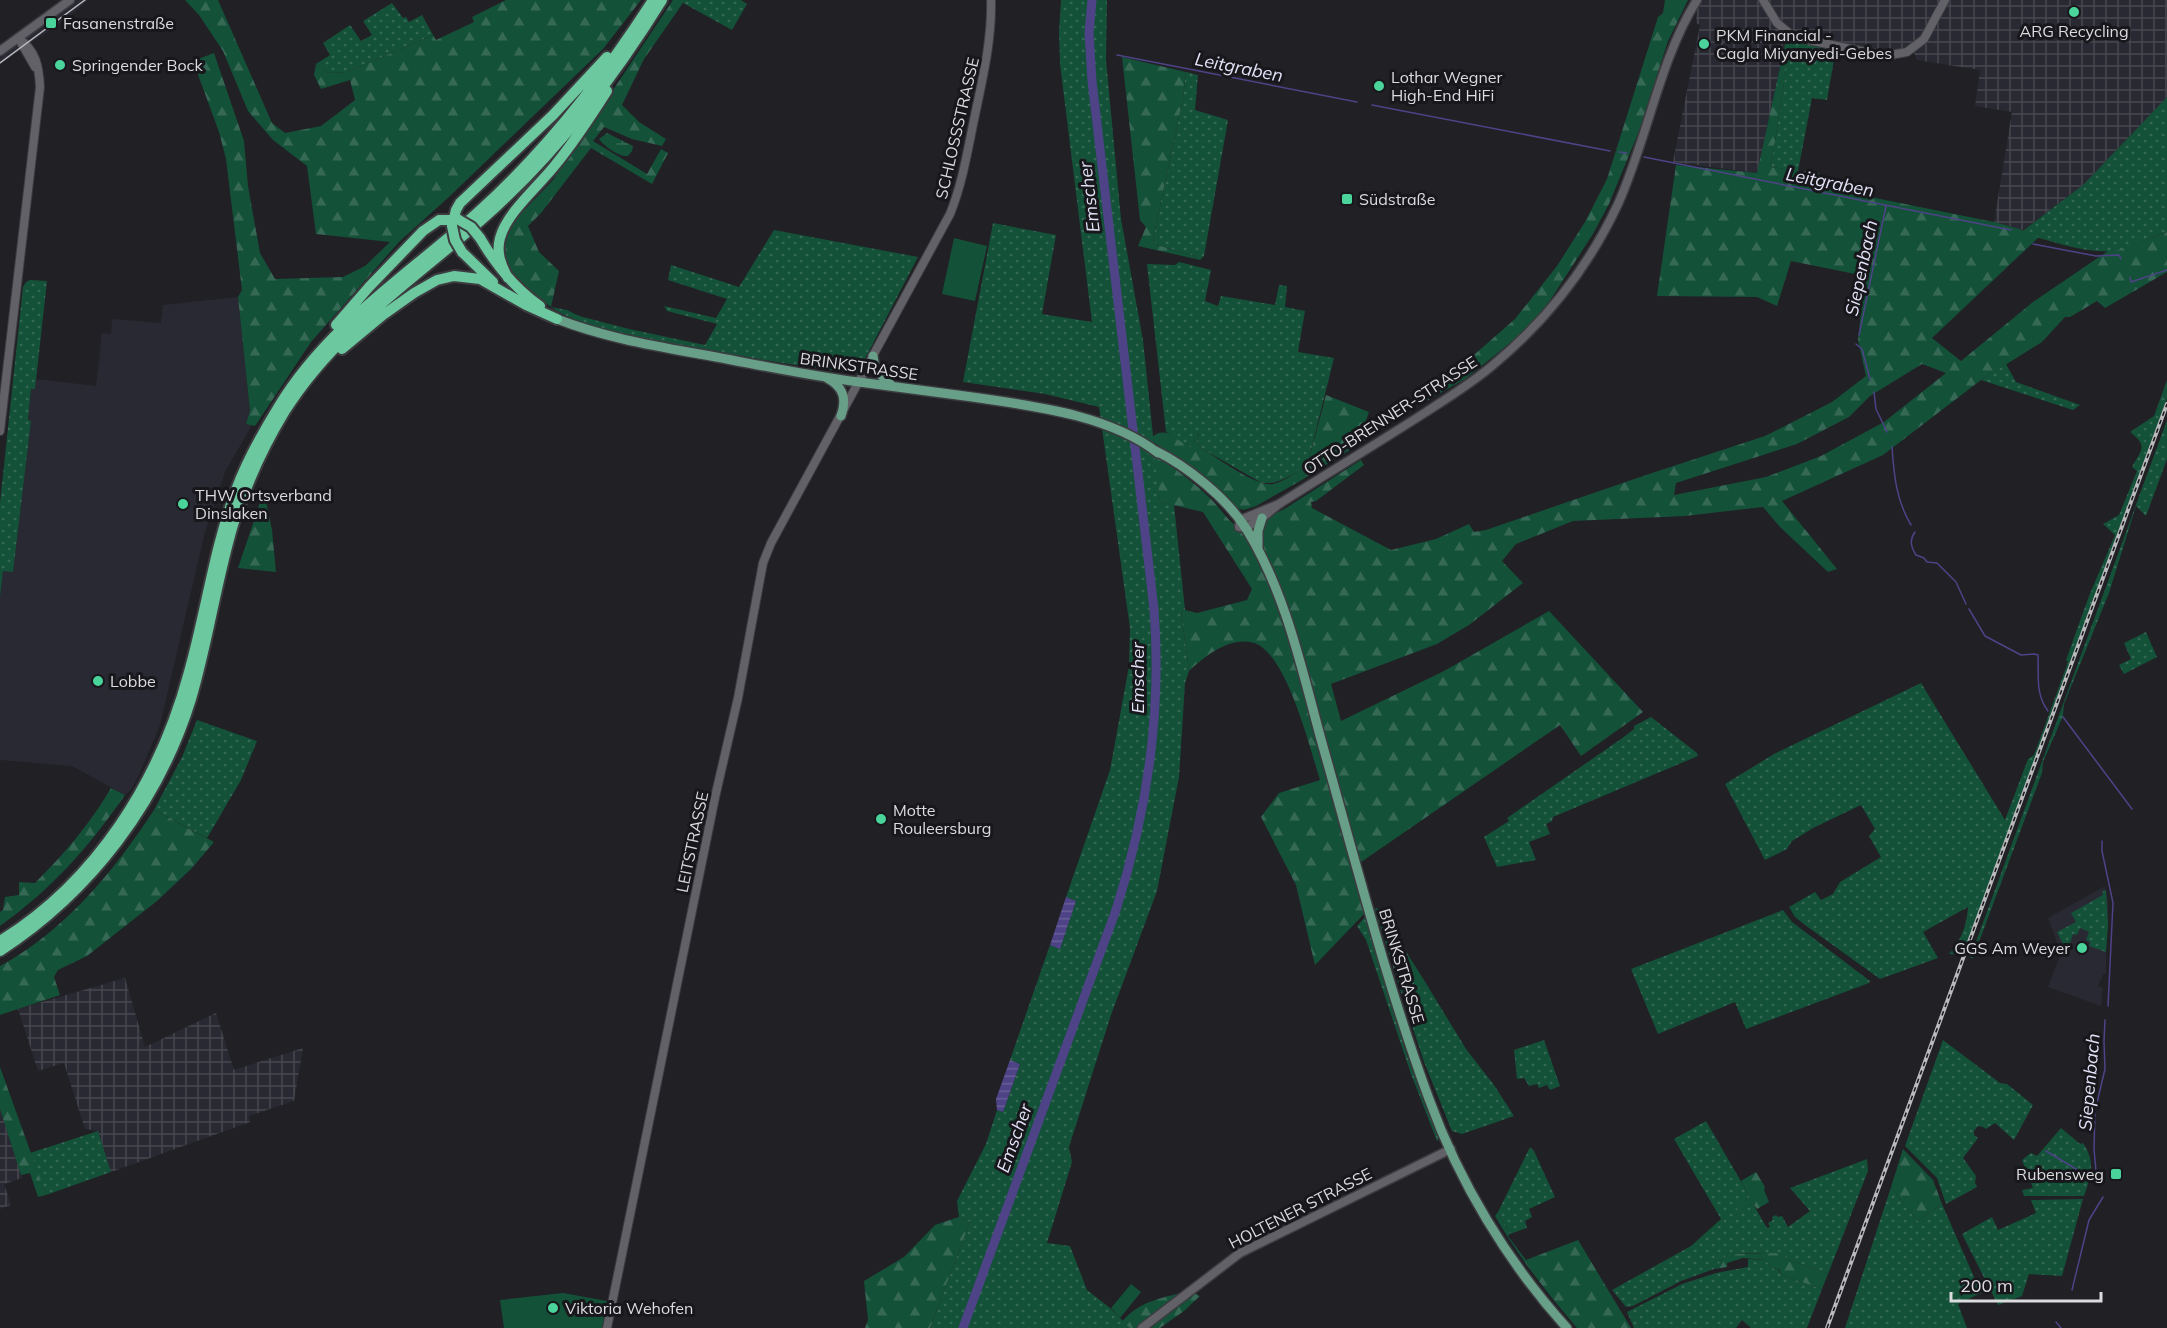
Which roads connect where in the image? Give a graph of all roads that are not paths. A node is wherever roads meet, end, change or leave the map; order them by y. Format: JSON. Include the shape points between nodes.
{"nodes":[{"id":1,"x":70,"y":0,"type":"edge"},
{"id":2,"x":652,"y":0,"type":"edge"},
{"id":3,"x":662,"y":0,"type":"edge"},
{"id":4,"x":991,"y":0,"type":"edge"},
{"id":5,"x":1696,"y":0,"type":"edge"},
{"id":6,"x":1765,"y":0,"type":"edge"},
{"id":7,"x":1945,"y":0,"type":"edge"},
{"id":8,"x":31,"y":28,"type":"junction"},
{"id":9,"x":630,"y":33,"type":"junction"},
{"id":10,"x":15,"y":40,"type":"junction"},
{"id":11,"x":632,"y":46,"type":"junction"},
{"id":12,"x":26,"y":47,"type":"junction"},
{"id":13,"x":0,"y":51,"type":"edge"},
{"id":14,"x":455,"y":221,"type":"junction"},
{"id":15,"x":508,"y":278,"type":"junction"},
{"id":16,"x":504,"y":292,"type":"junction"},
{"id":17,"x":557,"y":319,"type":"junction"},
{"id":18,"x":873,"y":356,"type":"junction"},
{"id":19,"x":307,"y":366,"type":"junction"},
{"id":20,"x":822,"y":376,"type":"junction"},
{"id":21,"x":858,"y":382,"type":"junction"},
{"id":22,"x":891,"y":385,"type":"junction"},
{"id":23,"x":298,"y":392,"type":"junction"},
{"id":24,"x":841,"y":416,"type":"junction"},
{"id":25,"x":0,"y":431,"type":"edge"},
{"id":26,"x":1279,"y":504,"type":"junction"},
{"id":27,"x":1262,"y":518,"type":"junction"},
{"id":28,"x":1241,"y":525,"type":"junction"},
{"id":29,"x":1258,"y":548,"type":"junction"},
{"id":30,"x":1273,"y":584,"type":"junction"},
{"id":31,"x":198,"y":654,"type":"junction"},
{"id":32,"x":193,"y":674,"type":"junction"},
{"id":33,"x":0,"y":941,"type":"edge"},
{"id":34,"x":0,"y":951,"type":"edge"},
{"id":35,"x":1450,"y":1149,"type":"junction"},
{"id":36,"x":607,"y":1328,"type":"edge"},
{"id":37,"x":1142,"y":1328,"type":"edge"},
{"id":38,"x":1567,"y":1328,"type":"edge"}],
"edges":[{"from":1,"to":8,"type":"main road"},
{"from":2,"to":9,"type":"highway"},
{"from":3,"to":11,"type":"highway"},
{"from":4,"to":18,"type":"street","name":"SCHLOSSSTRASSE","via":[[989,45],[957,196]]},
{"from":5,"to":26,"type":"main road","name":"OTTO-BRENNER-STRASSE","via":[[1680,32],[1616,206],[1582,268],[1556,302],[1517,344],[1470,383]]},
{"from":6,"to":7,"type":"street","via":[[1781,22],[1807,41],[1876,55],[1902,54],[1917,46]]},
{"from":8,"to":10,"type":"main road"},
{"from":8,"to":12,"type":"street"},
{"from":9,"to":14,"type":"highway","via":[[553,115],[467,195],[460,203]]},
{"from":9,"to":19,"type":"highway","via":[[563,124],[517,175],[349,321]]},
{"from":10,"to":12,"type":"street"},
{"from":10,"to":13,"type":"main road"},
{"from":11,"to":15,"type":"highway","via":[[577,136],[503,230],[498,253]]},
{"from":11,"to":23,"type":"highway","via":[[569,130],[522,181],[354,327]]},
{"from":12,"to":25,"type":"street","via":[[36,61],[40,87]]},
{"from":14,"to":15,"type":"highway","bridge":true,"via":[[471,227]]},
{"from":14,"to":16,"type":"highway","bridge":true,"via":[[455,240],[462,252]]},
{"from":14,"to":19,"type":"highway","via":[[431,224],[396,258],[324,339]]},
{"from":15,"to":17,"type":"highway"},
{"from":16,"to":17,"type":"highway"},
{"from":16,"to":23,"type":"highway","via":[[480,279],[462,276],[428,284],[347,344]]},
{"from":17,"to":20,"type":"main road","name":"BRINKSTRASSE","via":[[645,344]]},
{"from":18,"to":21,"type":"street","name":"SCHLOSSSTRASSE"},
{"from":18,"to":22,"type":"main road","via":[[875,369]]},
{"from":19,"to":31,"type":"highway","via":[[264,430],[237,489],[217,553]]},
{"from":20,"to":21,"type":"main road","name":"BRINKSTRASSE"},
{"from":20,"to":24,"type":"main road","via":[[844,394]]},
{"from":21,"to":22,"type":"main road","name":"BRINKSTRASSE"},
{"from":21,"to":24,"type":"street","name":"LEITSTRASSE"},
{"from":22,"to":28,"type":"main road","name":"BRINKSTRASSE","via":[[1039,407],[1112,428],[1151,448],[1197,483]]},
{"from":23,"to":31,"type":"highway","via":[[244,492]]},
{"from":24,"to":36,"type":"street","name":"LEITSTRASSE","via":[[763,563]]},
{"from":26,"to":27,"type":"main road","name":"OTTO-BRENNER-STRASSE"},
{"from":26,"to":28,"type":"main road","name":"OTTO-BRENNER-STRASSE"},
{"from":27,"to":28,"type":"main road","name":"OTTO-BRENNER-STRASSE"},
{"from":27,"to":29,"type":"main road"},
{"from":28,"to":29,"type":"main road","name":"BRINKSTRASSE"},
{"from":28,"to":30,"type":"main road","name":"BRINKSTRASSE"},
{"from":29,"to":30,"type":"main road","name":"BRINKSTRASSE"},
{"from":30,"to":35,"type":"main road","name":"BRINKSTRASSE","via":[[1397,1002]]},
{"from":31,"to":32,"type":"highway"},
{"from":32,"to":33,"type":"highway","via":[[163,750],[128,814],[105,846],[62,892]]},
{"from":32,"to":34,"type":"highway","via":[[191,700],[170,753],[135,818],[68,898]]},
{"from":35,"to":37,"type":"main road","name":"HOLTENER STRASSE","via":[[1240,1253]]},
{"from":35,"to":38,"type":"main road","name":"BRINKSTRASSE","via":[[1513,1259]]}]}
